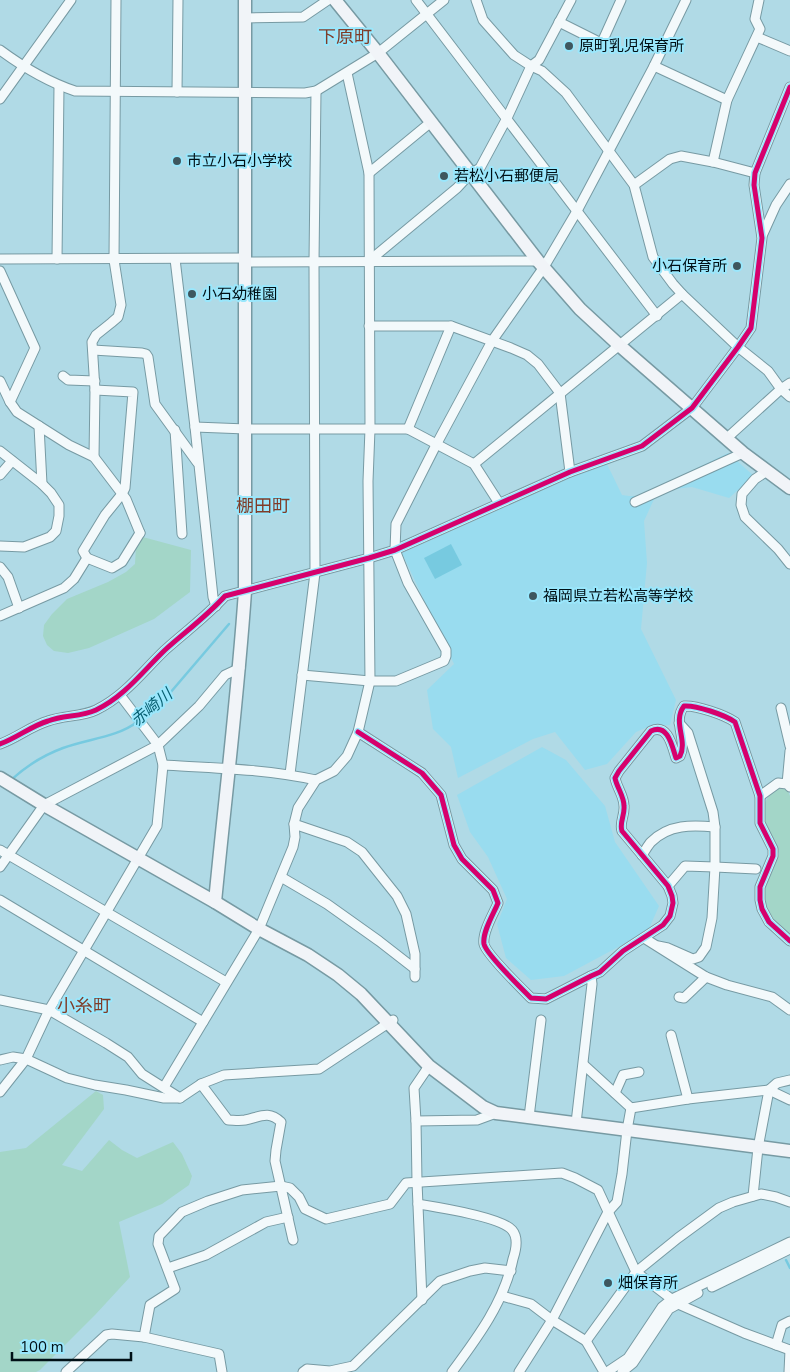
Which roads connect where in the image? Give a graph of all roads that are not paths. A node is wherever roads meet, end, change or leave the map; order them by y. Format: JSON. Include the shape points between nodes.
{"nodes":[{"id":1,"x":71,"y":0,"type":"edge"},
{"id":2,"x":116,"y":0,"type":"edge"},
{"id":3,"x":178,"y":0,"type":"edge"},
{"id":4,"x":245,"y":0,"type":"edge"},
{"id":5,"x":328,"y":0,"type":"edge"},
{"id":6,"x":335,"y":0,"type":"edge"},
{"id":7,"x":416,"y":0,"type":"edge"},
{"id":8,"x":444,"y":0,"type":"edge"},
{"id":9,"x":476,"y":0,"type":"edge"},
{"id":10,"x":571,"y":0,"type":"edge"},
{"id":11,"x":621,"y":0,"type":"edge"},
{"id":12,"x":686,"y":0,"type":"edge"},
{"id":13,"x":759,"y":0,"type":"edge"},
{"id":14,"x":427,"y":14,"type":"junction"},
{"id":15,"x":245,"y":18,"type":"junction"},
{"id":16,"x":559,"y":22,"type":"junction"},
{"id":17,"x":757,"y":38,"type":"junction"},
{"id":18,"x":0,"y":48,"type":"edge"},
{"id":19,"x":790,"y":51,"type":"edge"},
{"id":20,"x":378,"y":53,"type":"junction"},
{"id":21,"x":531,"y":66,"type":"junction"},
{"id":22,"x":654,"y":66,"type":"junction"},
{"id":23,"x":24,"y":67,"type":"junction"},
{"id":24,"x":347,"y":73,"type":"junction"},
{"id":25,"x":59,"y":86,"type":"junction"},
{"id":26,"x":790,"y":87,"type":"edge"},
{"id":27,"x":114,"y":91,"type":"junction"},
{"id":28,"x":316,"y":91,"type":"junction"},
{"id":29,"x":177,"y":92,"type":"junction"},
{"id":30,"x":245,"y":92,"type":"junction"},
{"id":31,"x":0,"y":99,"type":"edge"},
{"id":32,"x":727,"y":100,"type":"junction"},
{"id":33,"x":507,"y":118,"type":"junction"},
{"id":34,"x":431,"y":122,"type":"junction"},
{"id":35,"x":609,"y":150,"type":"junction"},
{"id":36,"x":713,"y":162,"type":"junction"},
{"id":37,"x":369,"y":173,"type":"junction"},
{"id":38,"x":755,"y":173,"type":"junction"},
{"id":39,"x":470,"y":174,"type":"junction"},
{"id":40,"x":790,"y":184,"type":"edge"},
{"id":41,"x":634,"y":185,"type":"junction"},
{"id":42,"x":578,"y":211,"type":"junction"},
{"id":43,"x":762,"y":238,"type":"junction"},
{"id":44,"x":175,"y":258,"type":"junction"},
{"id":45,"x":0,"y":260,"type":"edge"},
{"id":46,"x":57,"y":260,"type":"junction"},
{"id":47,"x":114,"y":260,"type":"junction"},
{"id":48,"x":245,"y":260,"type":"junction"},
{"id":49,"x":370,"y":261,"type":"junction"},
{"id":50,"x":314,"y":262,"type":"junction"},
{"id":51,"x":541,"y":264,"type":"junction"},
{"id":52,"x":0,"y":271,"type":"edge"},
{"id":53,"x":682,"y":294,"type":"junction"},
{"id":54,"x":657,"y":316,"type":"junction"},
{"id":55,"x":369,"y":326,"type":"junction"},
{"id":56,"x":451,"y":326,"type":"junction"},
{"id":57,"x":492,"y":341,"type":"junction"},
{"id":58,"x":619,"y":345,"type":"junction"},
{"id":59,"x":738,"y":347,"type":"junction"},
{"id":60,"x":93,"y":350,"type":"junction"},
{"id":61,"x":63,"y":376,"type":"dead end"},
{"id":62,"x":0,"y":381,"type":"edge"},
{"id":63,"x":790,"y":383,"type":"edge"},
{"id":64,"x":95,"y":385,"type":"junction"},
{"id":65,"x":781,"y":389,"type":"junction"},
{"id":66,"x":560,"y":393,"type":"junction"},
{"id":67,"x":6,"y":397,"type":"edge"},
{"id":68,"x":790,"y":397,"type":"edge"},
{"id":69,"x":692,"y":408,"type":"junction"},
{"id":70,"x":39,"y":426,"type":"junction"},
{"id":71,"x":195,"y":427,"type":"junction"},
{"id":72,"x":246,"y":429,"type":"junction"},
{"id":73,"x":314,"y":429,"type":"junction"},
{"id":74,"x":370,"y":429,"type":"junction"},
{"id":75,"x":408,"y":429,"type":"junction"},
{"id":76,"x":175,"y":430,"type":"junction"},
{"id":77,"x":727,"y":438,"type":"junction"},
{"id":78,"x":436,"y":444,"type":"junction"},
{"id":79,"x":0,"y":451,"type":"edge"},
{"id":80,"x":744,"y":453,"type":"junction"},
{"id":81,"x":94,"y":457,"type":"junction"},
{"id":82,"x":12,"y":460,"type":"junction"},
{"id":83,"x":474,"y":464,"type":"junction"},
{"id":84,"x":199,"y":465,"type":"junction"},
{"id":85,"x":767,"y":471,"type":"junction"},
{"id":86,"x":570,"y":472,"type":"junction"},
{"id":87,"x":0,"y":475,"type":"edge"},
{"id":88,"x":42,"y":484,"type":"junction"},
{"id":89,"x":790,"y":488,"type":"edge"},
{"id":90,"x":122,"y":494,"type":"junction"},
{"id":91,"x":635,"y":502,"type":"dead end"},
{"id":92,"x":499,"y":503,"type":"junction"},
{"id":93,"x":182,"y":534,"type":"dead end"},
{"id":94,"x":0,"y":546,"type":"edge"},
{"id":95,"x":395,"y":550,"type":"junction"},
{"id":96,"x":87,"y":558,"type":"junction"},
{"id":97,"x":369,"y":558,"type":"junction"},
{"id":98,"x":790,"y":564,"type":"edge"},
{"id":99,"x":0,"y":567,"type":"edge"},
{"id":100,"x":315,"y":573,"type":"junction"},
{"id":101,"x":245,"y":591,"type":"junction"},
{"id":102,"x":216,"y":606,"type":"junction"},
{"id":103,"x":19,"y":608,"type":"junction"},
{"id":104,"x":0,"y":616,"type":"edge"},
{"id":105,"x":240,"y":668,"type":"junction"},
{"id":106,"x":302,"y":675,"type":"junction"},
{"id":107,"x":370,"y":682,"type":"junction"},
{"id":108,"x":120,"y":695,"type":"junction"},
{"id":109,"x":781,"y":708,"type":"dead end"},
{"id":110,"x":679,"y":723,"type":"junction"},
{"id":111,"x":358,"y":732,"type":"junction"},
{"id":112,"x":0,"y":744,"type":"edge"},
{"id":113,"x":158,"y":744,"type":"junction"},
{"id":114,"x":790,"y":746,"type":"edge"},
{"id":115,"x":790,"y":751,"type":"edge"},
{"id":116,"x":163,"y":765,"type":"junction"},
{"id":117,"x":228,"y":768,"type":"junction"},
{"id":118,"x":290,"y":774,"type":"junction"},
{"id":119,"x":0,"y":778,"type":"edge"},
{"id":120,"x":316,"y":780,"type":"junction"},
{"id":121,"x":789,"y":786,"type":"edge"},
{"id":122,"x":760,"y":796,"type":"junction"},
{"id":123,"x":44,"y":806,"type":"junction"},
{"id":124,"x":294,"y":824,"type":"junction"},
{"id":125,"x":715,"y":826,"type":"junction"},
{"id":126,"x":4,"y":852,"type":"edge"},
{"id":127,"x":642,"y":855,"type":"junction"},
{"id":128,"x":137,"y":858,"type":"junction"},
{"id":129,"x":714,"y":866,"type":"junction"},
{"id":130,"x":0,"y":867,"type":"edge"},
{"id":131,"x":756,"y":869,"type":"dead end"},
{"id":132,"x":281,"y":877,"type":"junction"},
{"id":133,"x":668,"y":886,"type":"junction"},
{"id":134,"x":0,"y":900,"type":"edge"},
{"id":135,"x":216,"y":902,"type":"junction"},
{"id":136,"x":106,"y":912,"type":"junction"},
{"id":137,"x":259,"y":929,"type":"junction"},
{"id":138,"x":644,"y":938,"type":"junction"},
{"id":139,"x":790,"y":940,"type":"edge"},
{"id":140,"x":658,"y":946,"type":"junction"},
{"id":141,"x":84,"y":950,"type":"junction"},
{"id":142,"x":591,"y":976,"type":"junction"},
{"id":143,"x":706,"y":977,"type":"junction"},
{"id":144,"x":226,"y":982,"type":"junction"},
{"id":145,"x":679,"y":997,"type":"dead end"},
{"id":146,"x":0,"y":1000,"type":"edge"},
{"id":147,"x":49,"y":1010,"type":"junction"},
{"id":148,"x":790,"y":1010,"type":"edge"},
{"id":149,"x":541,"y":1020,"type":"dead end"},
{"id":150,"x":390,"y":1021,"type":"junction"},
{"id":151,"x":203,"y":1022,"type":"junction"},
{"id":152,"x":671,"y":1035,"type":"dead end"},
{"id":153,"x":26,"y":1059,"type":"junction"},
{"id":154,"x":0,"y":1060,"type":"edge"},
{"id":155,"x":584,"y":1065,"type":"junction"},
{"id":156,"x":429,"y":1066,"type":"junction"},
{"id":157,"x":639,"y":1072,"type":"dead end"},
{"id":158,"x":790,"y":1080,"type":"edge"},
{"id":159,"x":201,"y":1084,"type":"junction"},
{"id":160,"x":164,"y":1087,"type":"junction"},
{"id":161,"x":770,"y":1090,"type":"junction"},
{"id":162,"x":0,"y":1092,"type":"edge"},
{"id":163,"x":615,"y":1093,"type":"junction"},
{"id":164,"x":180,"y":1098,"type":"junction"},
{"id":165,"x":688,"y":1099,"type":"junction"},
{"id":166,"x":790,"y":1100,"type":"edge"},
{"id":167,"x":632,"y":1108,"type":"junction"},
{"id":168,"x":496,"y":1113,"type":"junction"},
{"id":169,"x":529,"y":1117,"type":"junction"},
{"id":170,"x":416,"y":1121,"type":"junction"},
{"id":171,"x":576,"y":1123,"type":"junction"},
{"id":172,"x":627,"y":1130,"type":"junction"},
{"id":173,"x":758,"y":1148,"type":"junction"},
{"id":174,"x":790,"y":1152,"type":"edge"},
{"id":175,"x":417,"y":1182,"type":"junction"},
{"id":176,"x":281,"y":1186,"type":"junction"},
{"id":177,"x":753,"y":1196,"type":"junction"},
{"id":178,"x":790,"y":1202,"type":"edge"},
{"id":179,"x":418,"y":1204,"type":"junction"},
{"id":180,"x":608,"y":1212,"type":"junction"},
{"id":181,"x":288,"y":1216,"type":"junction"},
{"id":182,"x":293,"y":1240,"type":"dead end"},
{"id":183,"x":790,"y":1242,"type":"edge"},
{"id":184,"x":790,"y":1249,"type":"edge"},
{"id":185,"x":168,"y":1268,"type":"junction"},
{"id":186,"x":511,"y":1271,"type":"junction"},
{"id":187,"x":636,"y":1272,"type":"junction"},
{"id":188,"x":502,"y":1296,"type":"junction"},
{"id":189,"x":422,"y":1300,"type":"junction"},
{"id":190,"x":675,"y":1301,"type":"junction"},
{"id":191,"x":552,"y":1320,"type":"junction"},
{"id":192,"x":790,"y":1321,"type":"edge"},
{"id":193,"x":144,"y":1337,"type":"junction"},
{"id":194,"x":586,"y":1341,"type":"junction"},
{"id":195,"x":776,"y":1344,"type":"junction"},
{"id":196,"x":790,"y":1350,"type":"edge"},
{"id":197,"x":627,"y":1371,"type":"edge"},
{"id":198,"x":66,"y":1372,"type":"edge"},
{"id":199,"x":222,"y":1372,"type":"edge"},
{"id":200,"x":303,"y":1372,"type":"edge"},
{"id":201,"x":452,"y":1372,"type":"edge"},
{"id":202,"x":519,"y":1372,"type":"edge"},
{"id":203,"x":606,"y":1372,"type":"edge"},
{"id":204,"x":790,"y":1372,"type":"edge"}],
"edges":[{"from":1,"to":23,"type":"street"},
{"from":2,"to":27,"type":"street"},
{"from":3,"to":29,"type":"street"},
{"from":4,"to":15,"type":"street"},
{"from":5,"to":15,"type":"street","via":[[303,17]]},
{"from":6,"to":20,"type":"street"},
{"from":7,"to":14,"type":"street"},
{"from":8,"to":14,"type":"street"},
{"from":9,"to":21,"type":"street","via":[[483,20],[514,55]]},
{"from":10,"to":16,"type":"street"},
{"from":11,"to":16,"type":"street","via":[[603,40],[599,42]]},
{"from":12,"to":22,"type":"street"},
{"from":13,"to":17,"type":"street","via":[[755,19],[760,29]]},
{"from":14,"to":20,"type":"street"},
{"from":14,"to":33,"type":"street"},
{"from":15,"to":30,"type":"street"},
{"from":16,"to":21,"type":"street","via":[[539,60]]},
{"from":17,"to":19,"type":"street"},
{"from":17,"to":32,"type":"street"},
{"from":18,"to":23,"type":"street"},
{"from":20,"to":24,"type":"street"},
{"from":20,"to":34,"type":"street"},
{"from":21,"to":33,"type":"street"},
{"from":21,"to":35,"type":"street","via":[[542,71],[566,92]]},
{"from":22,"to":32,"type":"street"},
{"from":22,"to":35,"type":"street"},
{"from":23,"to":25,"type":"street"},
{"from":23,"to":31,"type":"street"},
{"from":24,"to":28,"type":"street"},
{"from":24,"to":37,"type":"street"},
{"from":25,"to":27,"type":"street","via":[[74,91]]},
{"from":25,"to":46,"type":"street"},
{"from":26,"to":38,"type":"street"},
{"from":27,"to":29,"type":"street"},
{"from":27,"to":47,"type":"street"},
{"from":28,"to":30,"type":"street"},
{"from":28,"to":50,"type":"street"},
{"from":29,"to":30,"type":"street"},
{"from":30,"to":48,"type":"street"},
{"from":32,"to":36,"type":"street"},
{"from":33,"to":39,"type":"street","via":[[480,168]]},
{"from":33,"to":42,"type":"street"},
{"from":34,"to":37,"type":"street"},
{"from":34,"to":39,"type":"street"},
{"from":35,"to":41,"type":"street"},
{"from":35,"to":42,"type":"street"},
{"from":36,"to":38,"type":"street"},
{"from":36,"to":41,"type":"street","via":[[681,156],[670,159]]},
{"from":37,"to":49,"type":"street"},
{"from":38,"to":43,"type":"street"},
{"from":39,"to":49,"type":"street"},
{"from":39,"to":51,"type":"street"},
{"from":40,"to":43,"type":"street","via":[[776,205]]},
{"from":41,"to":53,"type":"street","via":[[653,257]]},
{"from":42,"to":51,"type":"street"},
{"from":42,"to":54,"type":"street"},
{"from":43,"to":59,"type":"street","via":[[750,328]]},
{"from":44,"to":47,"type":"street"},
{"from":44,"to":48,"type":"street"},
{"from":44,"to":71,"type":"street"},
{"from":45,"to":46,"type":"street"},
{"from":46,"to":47,"type":"street"},
{"from":47,"to":60,"type":"street","via":[[121,305],[118,317],[96,335],[92,342]]},
{"from":48,"to":50,"type":"street"},
{"from":48,"to":72,"type":"street"},
{"from":49,"to":50,"type":"street"},
{"from":49,"to":51,"type":"street"},
{"from":49,"to":55,"type":"street"},
{"from":50,"to":73,"type":"street"},
{"from":51,"to":57,"type":"street"},
{"from":51,"to":58,"type":"street","via":[[580,309]]},
{"from":52,"to":67,"type":"street","via":[[35,348]]},
{"from":53,"to":54,"type":"street"},
{"from":53,"to":59,"type":"street"},
{"from":54,"to":58,"type":"street"},
{"from":55,"to":56,"type":"street"},
{"from":55,"to":74,"type":"street"},
{"from":56,"to":57,"type":"street"},
{"from":56,"to":75,"type":"street"},
{"from":57,"to":66,"type":"street","via":[[527,355]]},
{"from":57,"to":78,"type":"street"},
{"from":58,"to":66,"type":"street"},
{"from":58,"to":69,"type":"street"},
{"from":59,"to":65,"type":"street","via":[[768,371]]},
{"from":59,"to":69,"type":"street"},
{"from":60,"to":64,"type":"street"},
{"from":60,"to":76,"type":"street","via":[[146,354],[155,404]]},
{"from":61,"to":64,"type":"street"},
{"from":62,"to":67,"type":"street"},
{"from":63,"to":65,"type":"street"},
{"from":64,"to":81,"type":"street"},
{"from":64,"to":90,"type":"street","via":[[133,392]]},
{"from":65,"to":68,"type":"street"},
{"from":65,"to":77,"type":"street"},
{"from":66,"to":83,"type":"street"},
{"from":66,"to":86,"type":"street"},
{"from":67,"to":70,"type":"street","via":[[17,412]]},
{"from":69,"to":77,"type":"street"},
{"from":69,"to":86,"type":"street","via":[[642,446]]},
{"from":70,"to":81,"type":"street"},
{"from":70,"to":88,"type":"street"},
{"from":71,"to":72,"type":"street"},
{"from":71,"to":84,"type":"street"},
{"from":72,"to":73,"type":"street"},
{"from":72,"to":101,"type":"street"},
{"from":73,"to":74,"type":"street"},
{"from":73,"to":100,"type":"street"},
{"from":74,"to":75,"type":"street"},
{"from":74,"to":97,"type":"street"},
{"from":75,"to":78,"type":"street"},
{"from":76,"to":84,"type":"street"},
{"from":76,"to":93,"type":"street"},
{"from":77,"to":80,"type":"street"},
{"from":78,"to":83,"type":"street"},
{"from":78,"to":95,"type":"street","via":[[396,524]]},
{"from":79,"to":82,"type":"street"},
{"from":80,"to":85,"type":"street"},
{"from":80,"to":91,"type":"street"},
{"from":81,"to":90,"type":"street"},
{"from":82,"to":87,"type":"street"},
{"from":82,"to":88,"type":"street"},
{"from":83,"to":92,"type":"street"},
{"from":84,"to":102,"type":"street","via":[[212,596]]},
{"from":85,"to":89,"type":"street"},
{"from":85,"to":98,"type":"street","via":[[742,494],[741,505],[745,517]]},
{"from":86,"to":92,"type":"street"},
{"from":88,"to":94,"type":"street","via":[[59,505],[56,531],[50,537],[24,547]]},
{"from":90,"to":96,"type":"street","via":[[83,551]]},
{"from":90,"to":96,"type":"street","via":[[142,533],[122,562],[112,568]]},
{"from":92,"to":95,"type":"street"},
{"from":95,"to":97,"type":"street"},
{"from":95,"to":107,"type":"street","via":[[408,583],[446,650],[446,656],[444,661],[396,681]]},
{"from":96,"to":103,"type":"street","via":[[64,588]]},
{"from":97,"to":100,"type":"street"},
{"from":97,"to":107,"type":"street"},
{"from":99,"to":103,"type":"street","via":[[8,577]]},
{"from":100,"to":101,"type":"street"},
{"from":100,"to":106,"type":"street"},
{"from":101,"to":102,"type":"street","via":[[225,596]]},
{"from":101,"to":105,"type":"street"},
{"from":102,"to":108,"type":"street"},
{"from":103,"to":104,"type":"street"},
{"from":105,"to":113,"type":"street","via":[[225,676],[199,706]]},
{"from":105,"to":117,"type":"street"},
{"from":106,"to":107,"type":"street"},
{"from":106,"to":118,"type":"street"},
{"from":107,"to":111,"type":"street"},
{"from":108,"to":112,"type":"street","via":[[95,710],[36,725]]},
{"from":108,"to":113,"type":"street"},
{"from":109,"to":114,"type":"street"},
{"from":110,"to":122,"type":"street","via":[[684,706],[728,717],[735,722]]},
{"from":110,"to":125,"type":"street","via":[[688,733]]},
{"from":110,"to":127,"type":"street","via":[[683,751],[680,756],[676,758],[668,734],[655,729],[615,778],[625,809],[620,827]]},
{"from":111,"to":120,"type":"street","via":[[347,756],[334,771]]},
{"from":111,"to":142,"type":"street","via":[[422,774],[441,796],[454,845],[462,859],[493,890],[498,903],[485,932],[484,944],[516,984],[531,998],[546,999]]},
{"from":113,"to":116,"type":"street"},
{"from":113,"to":123,"type":"street"},
{"from":115,"to":121,"type":"street"},
{"from":116,"to":117,"type":"street"},
{"from":116,"to":128,"type":"street","via":[[157,826]]},
{"from":117,"to":118,"type":"street"},
{"from":117,"to":135,"type":"street"},
{"from":118,"to":120,"type":"street"},
{"from":119,"to":123,"type":"street"},
{"from":120,"to":124,"type":"street","via":[[298,808]]},
{"from":121,"to":122,"type":"street","via":[[778,783]]},
{"from":122,"to":139,"type":"street","via":[[760,824],[773,849],[760,887],[760,900],[769,922]]},
{"from":123,"to":126,"type":"street"},
{"from":123,"to":128,"type":"street"},
{"from":124,"to":132,"type":"street","via":[[293,848]]},
{"from":124,"to":132,"type":"street","via":[[347,842],[362,852],[406,914],[415,954],[415,973],[379,941],[327,904]]},
{"from":125,"to":127,"type":"street","via":[[689,825],[665,832],[651,842]]},
{"from":125,"to":129,"type":"street"},
{"from":126,"to":130,"type":"street"},
{"from":126,"to":136,"type":"street"},
{"from":127,"to":133,"type":"street"},
{"from":128,"to":135,"type":"street"},
{"from":128,"to":136,"type":"street"},
{"from":129,"to":131,"type":"street"},
{"from":129,"to":133,"type":"street","via":[[685,866]]},
{"from":129,"to":140,"type":"street","via":[[712,918],[706,947],[699,957],[693,959]]},
{"from":132,"to":137,"type":"street"},
{"from":133,"to":138,"type":"street","via":[[673,902],[670,916]]},
{"from":134,"to":141,"type":"street"},
{"from":135,"to":137,"type":"street"},
{"from":136,"to":141,"type":"street"},
{"from":136,"to":144,"type":"street"},
{"from":137,"to":144,"type":"street"},
{"from":137,"to":150,"type":"street","via":[[338,975]]},
{"from":138,"to":140,"type":"street"},
{"from":138,"to":142,"type":"street"},
{"from":140,"to":143,"type":"street"},
{"from":141,"to":147,"type":"street"},
{"from":141,"to":151,"type":"street"},
{"from":142,"to":155,"type":"street"},
{"from":143,"to":145,"type":"street","via":[[684,998]]},
{"from":143,"to":148,"type":"street","via":[[772,997]]},
{"from":144,"to":151,"type":"street"},
{"from":146,"to":147,"type":"street"},
{"from":147,"to":153,"type":"street"},
{"from":147,"to":160,"type":"street","via":[[128,1057],[142,1074]]},
{"from":149,"to":169,"type":"street"},
{"from":150,"to":156,"type":"street"},
{"from":150,"to":159,"type":"street","via":[[319,1070],[224,1075]]},
{"from":151,"to":160,"type":"street"},
{"from":152,"to":165,"type":"street"},
{"from":153,"to":154,"type":"street","via":[[13,1056]]},
{"from":153,"to":162,"type":"street"},
{"from":153,"to":164,"type":"street","via":[[67,1078],[164,1098]]},
{"from":155,"to":163,"type":"street"},
{"from":155,"to":171,"type":"street"},
{"from":156,"to":168,"type":"street","via":[[483,1107]]},
{"from":156,"to":170,"type":"street","via":[[414,1088]]},
{"from":157,"to":163,"type":"street","via":[[623,1075]]},
{"from":158,"to":161,"type":"street","via":[[777,1083]]},
{"from":159,"to":164,"type":"street"},
{"from":159,"to":176,"type":"street","via":[[228,1120],[266,1114],[281,1122],[275,1162]]},
{"from":160,"to":164,"type":"street"},
{"from":161,"to":165,"type":"street"},
{"from":161,"to":166,"type":"street"},
{"from":161,"to":173,"type":"street"},
{"from":163,"to":167,"type":"street"},
{"from":165,"to":167,"type":"street"},
{"from":167,"to":172,"type":"street"},
{"from":168,"to":169,"type":"street"},
{"from":168,"to":170,"type":"street","via":[[477,1120]]},
{"from":169,"to":171,"type":"street"},
{"from":170,"to":175,"type":"street"},
{"from":171,"to":172,"type":"street"},
{"from":172,"to":173,"type":"street"},
{"from":172,"to":180,"type":"street","via":[[617,1202]]},
{"from":173,"to":174,"type":"street"},
{"from":173,"to":177,"type":"street"},
{"from":175,"to":176,"type":"street","via":[[406,1183],[390,1204],[326,1219],[305,1209],[290,1188]]},
{"from":175,"to":179,"type":"street"},
{"from":175,"to":180,"type":"street","via":[[562,1173],[598,1190]]},
{"from":176,"to":181,"type":"street"},
{"from":176,"to":185,"type":"street","via":[[242,1190],[182,1212],[159,1236],[158,1244]]},
{"from":177,"to":178,"type":"street","via":[[760,1194]]},
{"from":177,"to":187,"type":"street","via":[[719,1208]]},
{"from":179,"to":186,"type":"street","via":[[479,1215],[508,1226],[516,1237]]},
{"from":179,"to":189,"type":"street"},
{"from":180,"to":187,"type":"street"},
{"from":180,"to":191,"type":"street"},
{"from":181,"to":182,"type":"street"},
{"from":181,"to":185,"type":"street","via":[[266,1222],[206,1255]]},
{"from":183,"to":190,"type":"street"},
{"from":184,"to":190,"type":"street"},
{"from":185,"to":193,"type":"street","via":[[175,1289],[150,1305]]},
{"from":186,"to":188,"type":"street"},
{"from":186,"to":189,"type":"street","via":[[485,1268],[462,1273],[440,1281]]},
{"from":187,"to":190,"type":"street"},
{"from":187,"to":194,"type":"street"},
{"from":188,"to":191,"type":"street","via":[[531,1304]]},
{"from":188,"to":201,"type":"street"},
{"from":189,"to":200,"type":"street","via":[[353,1366],[330,1371],[307,1369]]},
{"from":190,"to":195,"type":"street"},
{"from":190,"to":197,"type":"street"},
{"from":190,"to":203,"type":"street","via":[[662,1307],[628,1358]]},
{"from":191,"to":194,"type":"street"},
{"from":191,"to":202,"type":"street"},
{"from":192,"to":195,"type":"street","via":[[782,1325]]},
{"from":193,"to":198,"type":"street","via":[[106,1335]]},
{"from":193,"to":199,"type":"street","via":[[219,1354]]},
{"from":194,"to":203,"type":"street"},
{"from":195,"to":196,"type":"street"},
{"from":196,"to":204,"type":"street"}]}
